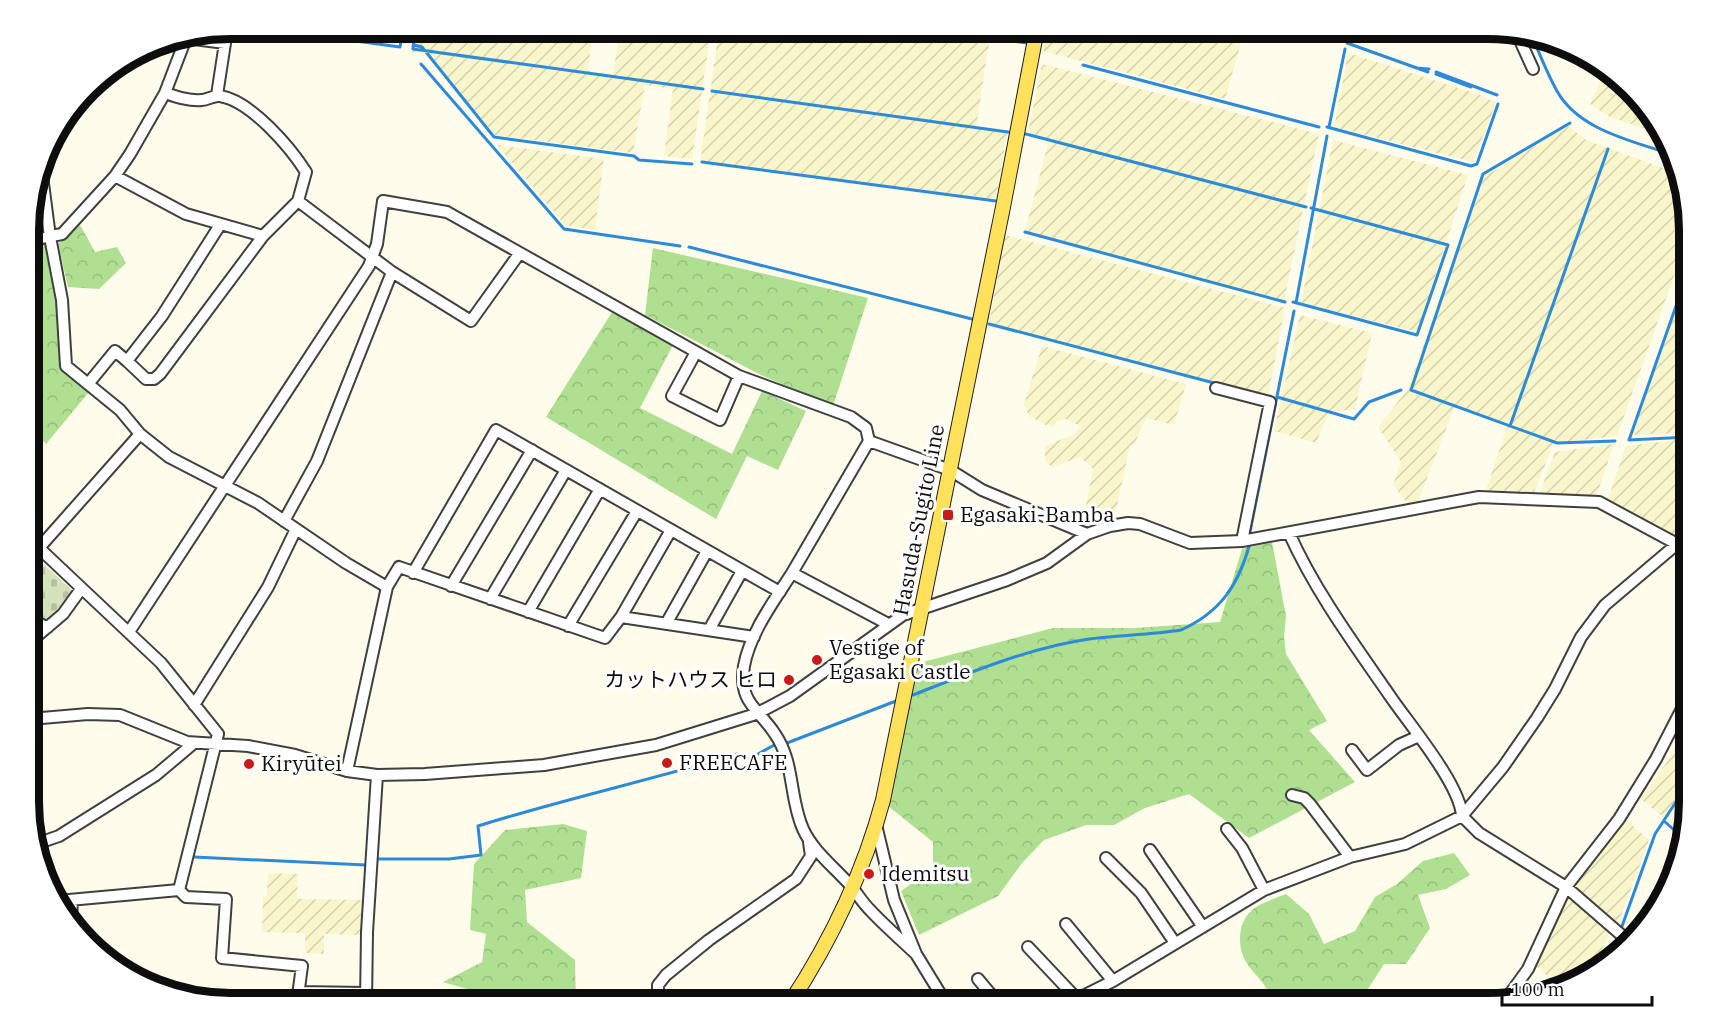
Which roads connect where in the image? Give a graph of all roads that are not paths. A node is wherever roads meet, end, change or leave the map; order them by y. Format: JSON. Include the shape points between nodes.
{"nodes":[{"id":1,"x":1035,"y":39,"type":"edge"},
{"id":2,"x":208,"y":41,"type":"edge"},
{"id":3,"x":1521,"y":43,"type":"edge"},
{"id":4,"x":183,"y":45,"type":"edge"},
{"id":5,"x":1533,"y":69,"type":"dead end"},
{"id":6,"x":165,"y":93,"type":"junction"},
{"id":7,"x":217,"y":95,"type":"junction"},
{"id":8,"x":115,"y":176,"type":"junction"},
{"id":9,"x":44,"y":190,"type":"edge"},
{"id":10,"x":298,"y":201,"type":"junction"},
{"id":11,"x":220,"y":225,"type":"junction"},
{"id":12,"x":263,"y":236,"type":"junction"},
{"id":13,"x":50,"y":237,"type":"junction"},
{"id":14,"x":39,"y":239,"type":"edge"},
{"id":15,"x":519,"y":254,"type":"junction"},
{"id":16,"x":373,"y":258,"type":"junction"},
{"id":17,"x":392,"y":272,"type":"junction"},
{"id":18,"x":696,"y":352,"type":"junction"},
{"id":19,"x":127,"y":361,"type":"junction"},
{"id":20,"x":740,"y":376,"type":"junction"},
{"id":21,"x":87,"y":384,"type":"junction"},
{"id":22,"x":1216,"y":388,"type":"dead end"},
{"id":23,"x":140,"y":434,"type":"junction"},
{"id":24,"x":869,"y":441,"type":"junction"},
{"id":25,"x":532,"y":450,"type":"junction"},
{"id":26,"x":566,"y":470,"type":"junction"},
{"id":27,"x":950,"y":470,"type":"junction"},
{"id":28,"x":224,"y":487,"type":"junction"},
{"id":29,"x":600,"y":489,"type":"junction"},
{"id":30,"x":637,"y":511,"type":"junction"},
{"id":31,"x":284,"y":521,"type":"junction"},
{"id":32,"x":296,"y":529,"type":"junction"},
{"id":33,"x":671,"y":530,"type":"junction"},
{"id":34,"x":1289,"y":533,"type":"junction"},
{"id":35,"x":1087,"y":534,"type":"junction"},
{"id":36,"x":1242,"y":541,"type":"junction"},
{"id":37,"x":1677,"y":544,"type":"joint"},
{"id":38,"x":707,"y":551,"type":"junction"},
{"id":39,"x":742,"y":571,"type":"junction"},
{"id":40,"x":413,"y":573,"type":"junction"},
{"id":41,"x":792,"y":573,"type":"junction"},
{"id":42,"x":451,"y":586,"type":"junction"},
{"id":43,"x":387,"y":587,"type":"junction"},
{"id":44,"x":81,"y":589,"type":"junction"},
{"id":45,"x":780,"y":592,"type":"junction"},
{"id":46,"x":490,"y":599,"type":"junction"},
{"id":47,"x":922,"y":609,"type":"junction"},
{"id":48,"x":528,"y":612,"type":"junction"},
{"id":49,"x":621,"y":617,"type":"junction"},
{"id":50,"x":39,"y":624,"type":"edge"},
{"id":51,"x":666,"y":624,"type":"junction"},
{"id":52,"x":888,"y":624,"type":"junction"},
{"id":53,"x":568,"y":626,"type":"junction"},
{"id":54,"x":48,"y":627,"type":"junction"},
{"id":55,"x":709,"y":630,"type":"junction"},
{"id":56,"x":129,"y":632,"type":"junction"},
{"id":57,"x":39,"y":634,"type":"edge"},
{"id":58,"x":754,"y":637,"type":"junction"},
{"id":59,"x":194,"y":705,"type":"junction"},
{"id":60,"x":756,"y":714,"type":"junction"},
{"id":61,"x":1679,"y":714,"type":"edge"},
{"id":62,"x":39,"y":718,"type":"edge"},
{"id":63,"x":1419,"y":735,"type":"junction"},
{"id":64,"x":194,"y":743,"type":"junction"},
{"id":65,"x":215,"y":744,"type":"junction"},
{"id":66,"x":1352,"y":750,"type":"dead end"},
{"id":67,"x":347,"y":771,"type":"junction"},
{"id":68,"x":377,"y":775,"type":"junction"},
{"id":69,"x":1292,"y":795,"type":"dead end"},
{"id":70,"x":1462,"y":816,"type":"junction"},
{"id":71,"x":876,"y":825,"type":"junction"},
{"id":72,"x":1227,"y":829,"type":"dead end"},
{"id":73,"x":44,"y":841,"type":"edge"},
{"id":74,"x":809,"y":842,"type":"junction"},
{"id":75,"x":1150,"y":850,"type":"dead end"},
{"id":76,"x":1350,"y":857,"type":"junction"},
{"id":77,"x":1106,"y":858,"type":"dead end"},
{"id":78,"x":851,"y":886,"type":"junction"},
{"id":79,"x":1566,"y":886,"type":"junction"},
{"id":80,"x":179,"y":890,"type":"junction"},
{"id":81,"x":1264,"y":890,"type":"junction"},
{"id":82,"x":72,"y":900,"type":"junction"},
{"id":83,"x":67,"y":901,"type":"edge"},
{"id":84,"x":72,"y":909,"type":"edge"},
{"id":85,"x":1066,"y":924,"type":"dead end"},
{"id":86,"x":1203,"y":927,"type":"junction"},
{"id":87,"x":1623,"y":937,"type":"edge"},
{"id":88,"x":1175,"y":943,"type":"junction"},
{"id":89,"x":1028,"y":947,"type":"dead end"},
{"id":90,"x":916,"y":954,"type":"junction"},
{"id":91,"x":978,"y":979,"type":"dead end"},
{"id":92,"x":1113,"y":981,"type":"junction"},
{"id":93,"x":1512,"y":991,"type":"edge"},
{"id":94,"x":298,"y":993,"type":"edge"},
{"id":95,"x":366,"y":993,"type":"edge"},
{"id":96,"x":658,"y":993,"type":"edge"},
{"id":97,"x":796,"y":993,"type":"edge"},
{"id":98,"x":940,"y":993,"type":"edge"},
{"id":99,"x":990,"y":993,"type":"edge"},
{"id":100,"x":1067,"y":993,"type":"edge"},
{"id":101,"x":1090,"y":993,"type":"edge"}],
"edges":[{"from":1,"to":27,"type":"main road","name":"Hasuda-Sugito Line"},
{"from":2,"to":7,"type":"street","via":[[225,43]]},
{"from":3,"to":5,"type":"street"},
{"from":4,"to":6,"type":"street"},
{"from":6,"to":7,"type":"street","via":[[189,100]]},
{"from":6,"to":8,"type":"street"},
{"from":7,"to":10,"type":"street","via":[[256,116],[299,161],[306,172]]},
{"from":8,"to":11,"type":"street","via":[[186,214]]},
{"from":8,"to":13,"type":"street","via":[[62,234]]},
{"from":9,"to":13,"type":"street"},
{"from":10,"to":12,"type":"street"},
{"from":10,"to":16,"type":"street"},
{"from":11,"to":12,"type":"street"},
{"from":11,"to":19,"type":"street","via":[[162,316]]},
{"from":12,"to":19,"type":"street","via":[[160,374],[146,379]]},
{"from":13,"to":14,"type":"street"},
{"from":13,"to":21,"type":"street","via":[[62,300],[66,366]]},
{"from":15,"to":16,"type":"street","via":[[447,212],[383,201]]},
{"from":15,"to":17,"type":"street","via":[[471,321]]},
{"from":15,"to":18,"type":"street"},
{"from":16,"to":17,"type":"street"},
{"from":16,"to":28,"type":"street"},
{"from":17,"to":31,"type":"street","via":[[317,461]]},
{"from":18,"to":20,"type":"street"},
{"from":18,"to":20,"type":"street","via":[[672,396],[720,420]]},
{"from":19,"to":21,"type":"street","via":[[115,351]]},
{"from":20,"to":24,"type":"street","via":[[851,417],[866,428]]},
{"from":21,"to":23,"type":"street","via":[[120,410]]},
{"from":22,"to":36,"type":"street","via":[[1270,402]]},
{"from":23,"to":28,"type":"street","via":[[169,457]]},
{"from":23,"to":44,"type":"street","via":[[39,548]]},
{"from":24,"to":27,"type":"street"},
{"from":24,"to":41,"type":"street"},
{"from":25,"to":26,"type":"street"},
{"from":25,"to":40,"type":"street","via":[[496,430]]},
{"from":25,"to":42,"type":"street"},
{"from":26,"to":29,"type":"street"},
{"from":26,"to":46,"type":"street"},
{"from":27,"to":35,"type":"street","via":[[982,490]]},
{"from":27,"to":47,"type":"main road","name":"Hasuda-Sugito Line"},
{"from":28,"to":31,"type":"street"},
{"from":28,"to":56,"type":"street"},
{"from":29,"to":30,"type":"street"},
{"from":29,"to":48,"type":"street"},
{"from":30,"to":33,"type":"street"},
{"from":30,"to":53,"type":"street"},
{"from":31,"to":32,"type":"street"},
{"from":32,"to":43,"type":"street"},
{"from":32,"to":59,"type":"street","via":[[268,587]]},
{"from":33,"to":38,"type":"street"},
{"from":33,"to":49,"type":"street"},
{"from":34,"to":36,"type":"street"},
{"from":34,"to":37,"type":"street","via":[[1479,497],[1599,502]]},
{"from":34,"to":63,"type":"street","via":[[1305,568],[1359,652]]},
{"from":35,"to":36,"type":"street","via":[[1128,523],[1190,543]]},
{"from":35,"to":47,"type":"street","via":[[1047,562]]},
{"from":37,"to":70,"type":"street","via":[[1605,605],[1581,637],[1530,728]]},
{"from":38,"to":39,"type":"street"},
{"from":38,"to":51,"type":"street"},
{"from":39,"to":45,"type":"street"},
{"from":39,"to":55,"type":"street"},
{"from":40,"to":42,"type":"street"},
{"from":40,"to":43,"type":"street","via":[[399,567]]},
{"from":41,"to":45,"type":"street"},
{"from":41,"to":52,"type":"street"},
{"from":42,"to":46,"type":"street"},
{"from":43,"to":67,"type":"street"},
{"from":44,"to":54,"type":"street"},
{"from":44,"to":56,"type":"street"},
{"from":45,"to":58,"type":"street"},
{"from":46,"to":48,"type":"street"},
{"from":47,"to":52,"type":"street"},
{"from":47,"to":71,"type":"main road","name":"Hasuda-Sugito Line"},
{"from":48,"to":53,"type":"street"},
{"from":49,"to":51,"type":"street"},
{"from":49,"to":53,"type":"street","via":[[606,638]]},
{"from":50,"to":54,"type":"street"},
{"from":51,"to":55,"type":"street"},
{"from":52,"to":60,"type":"street","via":[[813,681]]},
{"from":54,"to":57,"type":"street"},
{"from":55,"to":58,"type":"street"},
{"from":56,"to":59,"type":"street","via":[[161,663]]},
{"from":58,"to":60,"type":"street","via":[[744,666],[744,684]]},
{"from":59,"to":65,"type":"street","via":[[218,734]]},
{"from":60,"to":68,"type":"street","via":[[656,745],[544,765]]},
{"from":60,"to":74,"type":"street","via":[[775,733],[790,766],[795,808]]},
{"from":61,"to":79,"type":"street","via":[[1619,819]]},
{"from":62,"to":64,"type":"street","via":[[120,715]]},
{"from":63,"to":66,"type":"street","via":[[1367,770]]},
{"from":63,"to":70,"type":"street","via":[[1461,805]]},
{"from":64,"to":65,"type":"street"},
{"from":64,"to":73,"type":"street","via":[[146,781],[59,836]]},
{"from":65,"to":67,"type":"street","via":[[295,755]]},
{"from":65,"to":80,"type":"street"},
{"from":67,"to":68,"type":"street"},
{"from":68,"to":95,"type":"street","via":[[366,932]]},
{"from":69,"to":76,"type":"street","via":[[1310,804]]},
{"from":70,"to":76,"type":"street","via":[[1405,844]]},
{"from":70,"to":79,"type":"street","via":[[1487,838]]},
{"from":71,"to":78,"type":"main road","name":"Hasuda-Sugito Line"},
{"from":71,"to":90,"type":"street","via":[[894,900]]},
{"from":72,"to":81,"type":"street"},
{"from":74,"to":78,"type":"street"},
{"from":74,"to":96,"type":"street","via":[[811,856],[796,879],[666,975]]},
{"from":75,"to":86,"type":"street"},
{"from":76,"to":81,"type":"street"},
{"from":77,"to":88,"type":"street","via":[[1141,893]]},
{"from":78,"to":90,"type":"street","via":[[868,909]]},
{"from":78,"to":97,"type":"main road","name":"Hasuda-Sugito Line","via":[[819,956]]},
{"from":79,"to":87,"type":"street"},
{"from":79,"to":93,"type":"street","via":[[1528,969]]},
{"from":80,"to":82,"type":"street"},
{"from":80,"to":94,"type":"street","via":[[186,897],[226,899],[222,958],[302,966]]},
{"from":81,"to":86,"type":"street"},
{"from":82,"to":83,"type":"street"},
{"from":82,"to":84,"type":"street"},
{"from":85,"to":92,"type":"street"},
{"from":86,"to":88,"type":"street"},
{"from":88,"to":92,"type":"street"},
{"from":89,"to":100,"type":"street"},
{"from":90,"to":98,"type":"street"},
{"from":91,"to":99,"type":"street"},
{"from":92,"to":101,"type":"street"}]}
